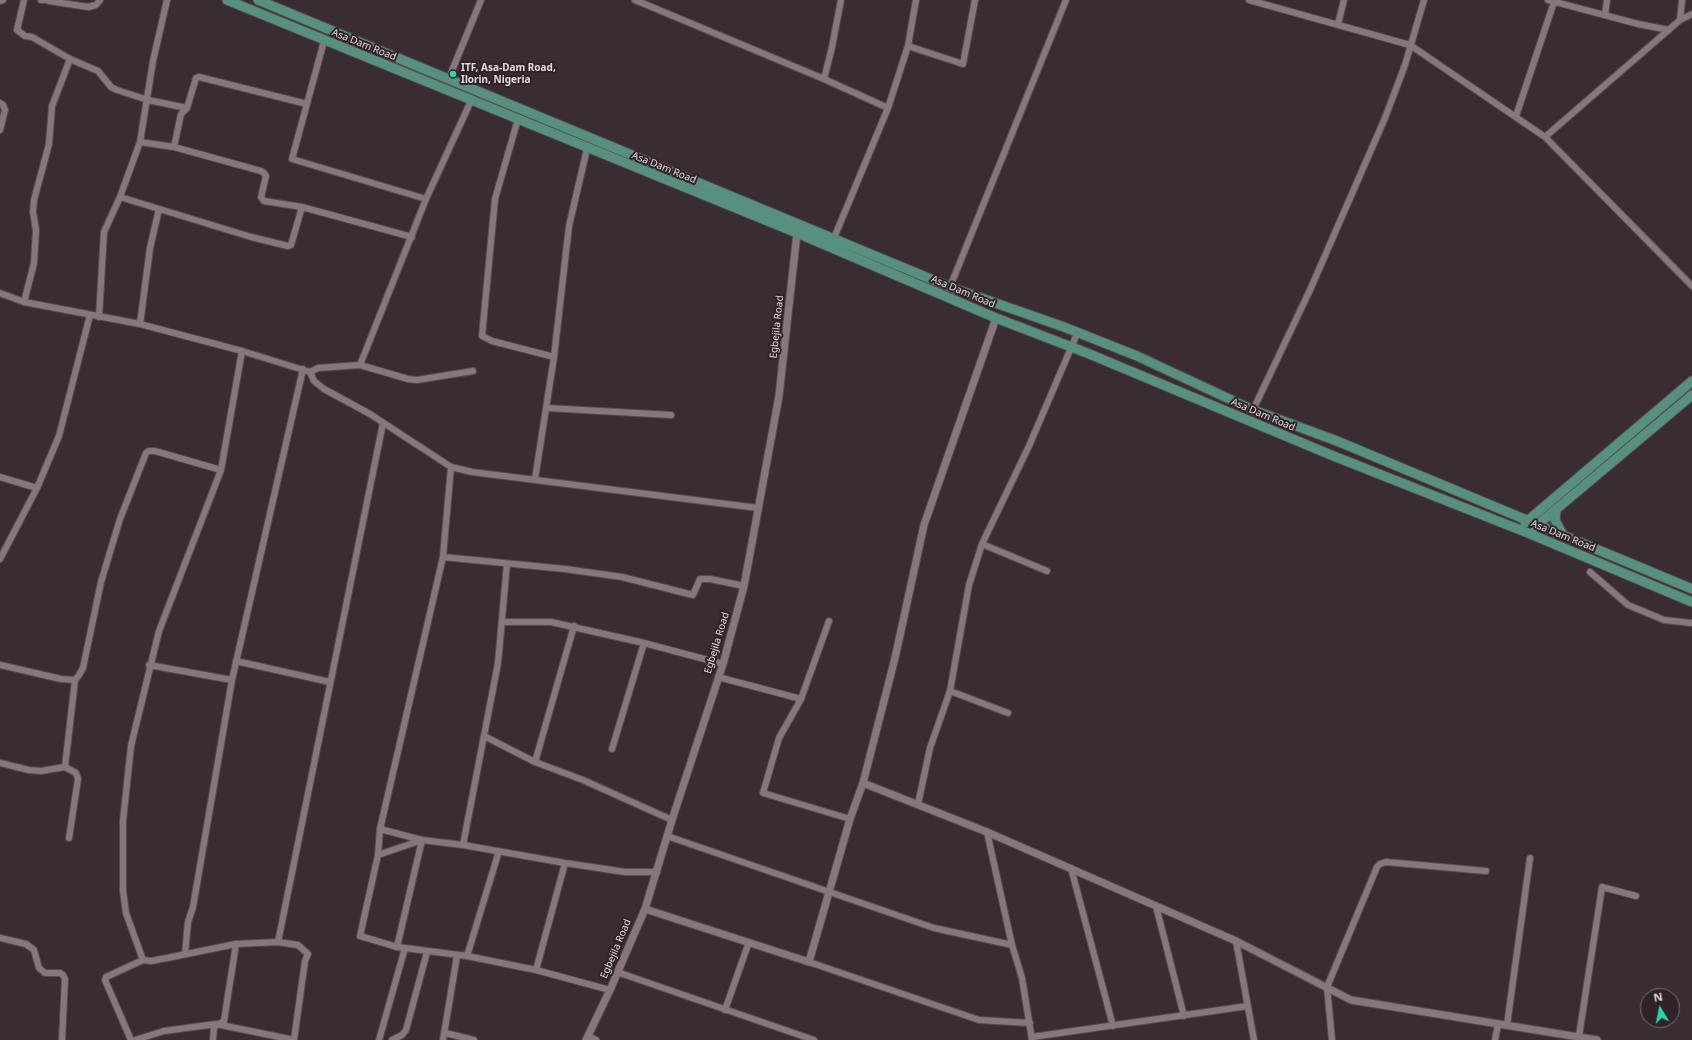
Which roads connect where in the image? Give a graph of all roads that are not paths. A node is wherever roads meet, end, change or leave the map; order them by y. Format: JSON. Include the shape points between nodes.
{"nodes":[{"id":1,"x":24,"y":0,"type":"edge"},
{"id":2,"x":41,"y":0,"type":"edge"},
{"id":3,"x":49,"y":0,"type":"edge"},
{"id":4,"x":100,"y":0,"type":"edge"},
{"id":5,"x":167,"y":0,"type":"edge"},
{"id":6,"x":227,"y":0,"type":"edge"},
{"id":7,"x":258,"y":0,"type":"edge"},
{"id":8,"x":481,"y":0,"type":"edge"},
{"id":9,"x":634,"y":0,"type":"edge"},
{"id":10,"x":841,"y":0,"type":"edge"},
{"id":11,"x":916,"y":0,"type":"edge"},
{"id":12,"x":975,"y":0,"type":"edge"},
{"id":13,"x":1066,"y":0,"type":"edge"},
{"id":14,"x":1249,"y":0,"type":"edge"},
{"id":15,"x":1344,"y":0,"type":"edge"},
{"id":16,"x":1424,"y":0,"type":"edge"},
{"id":17,"x":1608,"y":0,"type":"edge"},
{"id":18,"x":1682,"y":0,"type":"edge"},
{"id":19,"x":1551,"y":1,"type":"edge"},
{"id":20,"x":1263,"y":2,"type":"edge"},
{"id":21,"x":1692,"y":14,"type":"edge"},
{"id":22,"x":1605,"y":15,"type":"junction"},
{"id":23,"x":1680,"y":20,"type":"junction"},
{"id":24,"x":1338,"y":24,"type":"junction"},
{"id":25,"x":1669,"y":30,"type":"junction"},
{"id":26,"x":324,"y":41,"type":"junction"},
{"id":27,"x":1410,"y":44,"type":"junction"},
{"id":28,"x":908,"y":46,"type":"junction"},
{"id":29,"x":390,"y":54,"type":"junction"},
{"id":30,"x":70,"y":59,"type":"junction"},
{"id":31,"x":384,"y":64,"type":"junction"},
{"id":32,"x":449,"y":78,"type":"junction"},
{"id":33,"x":824,"y":79,"type":"junction"},
{"id":34,"x":148,"y":100,"type":"junction"},
{"id":35,"x":471,"y":101,"type":"junction"},
{"id":36,"x":0,"y":103,"type":"edge"},
{"id":37,"x":308,"y":104,"type":"junction"},
{"id":38,"x":187,"y":108,"type":"junction"},
{"id":39,"x":888,"y":108,"type":"junction"},
{"id":40,"x":1516,"y":116,"type":"junction"},
{"id":41,"x":518,"y":119,"type":"junction"},
{"id":42,"x":0,"y":130,"type":"edge"},
{"id":43,"x":1545,"y":137,"type":"junction"},
{"id":44,"x":140,"y":142,"type":"junction"},
{"id":45,"x":174,"y":148,"type":"junction"},
{"id":46,"x":587,"y":149,"type":"junction"},
{"id":47,"x":120,"y":197,"type":"junction"},
{"id":48,"x":426,"y":199,"type":"junction"},
{"id":49,"x":302,"y":207,"type":"junction"},
{"id":50,"x":159,"y":209,"type":"junction"},
{"id":51,"x":797,"y":233,"type":"junction"},
{"id":52,"x":412,"y":237,"type":"junction"},
{"id":53,"x":834,"y":238,"type":"junction"},
{"id":54,"x":1692,"y":286,"type":"edge"},
{"id":55,"x":950,"y":287,"type":"junction"},
{"id":56,"x":0,"y":293,"type":"edge"},
{"id":57,"x":24,"y":302,"type":"junction"},
{"id":58,"x":90,"y":315,"type":"junction"},
{"id":59,"x":99,"y":317,"type":"junction"},
{"id":60,"x":996,"y":318,"type":"junction"},
{"id":61,"x":140,"y":324,"type":"junction"},
{"id":62,"x":1077,"y":334,"type":"junction"},
{"id":63,"x":1072,"y":348,"type":"junction"},
{"id":64,"x":242,"y":351,"type":"junction"},
{"id":65,"x":554,"y":357,"type":"junction"},
{"id":66,"x":360,"y":365,"type":"junction"},
{"id":67,"x":303,"y":369,"type":"junction"},
{"id":68,"x":473,"y":371,"type":"dead end"},
{"id":69,"x":310,"y":372,"type":"junction"},
{"id":70,"x":1692,"y":381,"type":"edge"},
{"id":71,"x":1692,"y":395,"type":"edge"},
{"id":72,"x":547,"y":408,"type":"junction"},
{"id":73,"x":1253,"y":410,"type":"junction"},
{"id":74,"x":671,"y":415,"type":"dead end"},
{"id":75,"x":1652,"y":415,"type":"junction"},
{"id":76,"x":383,"y":423,"type":"junction"},
{"id":77,"x":1659,"y":423,"type":"junction"},
{"id":78,"x":451,"y":467,"type":"junction"},
{"id":79,"x":221,"y":470,"type":"junction"},
{"id":80,"x":0,"y":476,"type":"edge"},
{"id":81,"x":535,"y":479,"type":"junction"},
{"id":82,"x":37,"y":488,"type":"junction"},
{"id":83,"x":758,"y":508,"type":"junction"},
{"id":84,"x":1542,"y":509,"type":"junction"},
{"id":85,"x":1556,"y":509,"type":"junction"},
{"id":86,"x":1510,"y":512,"type":"junction"},
{"id":87,"x":1528,"y":520,"type":"junction"},
{"id":88,"x":1538,"y":524,"type":"junction"},
{"id":89,"x":1518,"y":530,"type":"junction"},
{"id":90,"x":1528,"y":534,"type":"junction"},
{"id":91,"x":1563,"y":535,"type":"junction"},
{"id":92,"x":982,"y":544,"type":"junction"},
{"id":93,"x":443,"y":557,"type":"junction"},
{"id":94,"x":0,"y":560,"type":"edge"},
{"id":95,"x":507,"y":564,"type":"junction"},
{"id":96,"x":1047,"y":571,"type":"dead end"},
{"id":97,"x":1590,"y":572,"type":"dead end"},
{"id":98,"x":744,"y":586,"type":"junction"},
{"id":99,"x":1692,"y":589,"type":"edge"},
{"id":100,"x":1692,"y":602,"type":"edge"},
{"id":101,"x":829,"y":621,"type":"dead end"},
{"id":102,"x":502,"y":622,"type":"junction"},
{"id":103,"x":1692,"y":623,"type":"edge"},
{"id":104,"x":574,"y":626,"type":"junction"},
{"id":105,"x":644,"y":643,"type":"junction"},
{"id":106,"x":236,"y":661,"type":"junction"},
{"id":107,"x":723,"y":664,"type":"junction"},
{"id":108,"x":0,"y":665,"type":"edge"},
{"id":109,"x":149,"y":665,"type":"junction"},
{"id":110,"x":718,"y":677,"type":"junction"},
{"id":111,"x":75,"y":680,"type":"junction"},
{"id":112,"x":232,"y":680,"type":"junction"},
{"id":113,"x":330,"y":682,"type":"junction"},
{"id":114,"x":950,"y":691,"type":"junction"},
{"id":115,"x":801,"y":699,"type":"junction"},
{"id":116,"x":1008,"y":713,"type":"dead end"},
{"id":117,"x":484,"y":736,"type":"junction"},
{"id":118,"x":612,"y":749,"type":"dead end"},
{"id":119,"x":535,"y":762,"type":"junction"},
{"id":120,"x":0,"y":763,"type":"edge"},
{"id":121,"x":65,"y":767,"type":"junction"},
{"id":122,"x":863,"y":783,"type":"junction"},
{"id":123,"x":918,"y":804,"type":"junction"},
{"id":124,"x":850,"y":819,"type":"junction"},
{"id":125,"x":672,"y":820,"type":"junction"},
{"id":126,"x":380,"y":829,"type":"junction"},
{"id":127,"x":987,"y":832,"type":"junction"},
{"id":128,"x":667,"y":836,"type":"junction"},
{"id":129,"x":69,"y":838,"type":"dead end"},
{"id":130,"x":422,"y":840,"type":"junction"},
{"id":131,"x":463,"y":845,"type":"junction"},
{"id":132,"x":499,"y":851,"type":"junction"},
{"id":133,"x":378,"y":855,"type":"junction"},
{"id":134,"x":1530,"y":858,"type":"dead end"},
{"id":135,"x":565,"y":863,"type":"junction"},
{"id":136,"x":1071,"y":868,"type":"junction"},
{"id":137,"x":657,"y":872,"type":"junction"},
{"id":138,"x":1486,"y":872,"type":"dead end"},
{"id":139,"x":828,"y":891,"type":"junction"},
{"id":140,"x":1636,"y":896,"type":"dead end"},
{"id":141,"x":1156,"y":906,"type":"junction"},
{"id":142,"x":645,"y":909,"type":"junction"},
{"id":143,"x":0,"y":938,"type":"edge"},
{"id":144,"x":1236,"y":941,"type":"junction"},
{"id":145,"x":278,"y":942,"type":"junction"},
{"id":146,"x":749,"y":942,"type":"junction"},
{"id":147,"x":236,"y":944,"type":"junction"},
{"id":148,"x":1012,"y":945,"type":"junction"},
{"id":149,"x":397,"y":948,"type":"junction"},
{"id":150,"x":405,"y":948,"type":"junction"},
{"id":151,"x":427,"y":952,"type":"junction"},
{"id":152,"x":185,"y":954,"type":"junction"},
{"id":153,"x":457,"y":956,"type":"junction"},
{"id":154,"x":467,"y":956,"type":"junction"},
{"id":155,"x":143,"y":960,"type":"junction"},
{"id":156,"x":809,"y":962,"type":"junction"},
{"id":157,"x":536,"y":970,"type":"junction"},
{"id":158,"x":617,"y":972,"type":"junction"},
{"id":159,"x":1327,"y":987,"type":"junction"},
{"id":160,"x":610,"y":990,"type":"junction"},
{"id":161,"x":1248,"y":1006,"type":"junction"},
{"id":162,"x":725,"y":1010,"type":"junction"},
{"id":163,"x":1184,"y":1016,"type":"junction"},
{"id":164,"x":1030,"y":1023,"type":"junction"},
{"id":165,"x":216,"y":1024,"type":"junction"},
{"id":166,"x":1498,"y":1024,"type":"junction"},
{"id":167,"x":1507,"y":1025,"type":"junction"},
{"id":168,"x":1113,"y":1026,"type":"junction"},
{"id":169,"x":1579,"y":1036,"type":"junction"},
{"id":170,"x":444,"y":1037,"type":"edge"},
{"id":171,"x":1564,"y":1037,"type":"edge"},
{"id":172,"x":587,"y":1038,"type":"edge"},
{"id":173,"x":1032,"y":1039,"type":"edge"},
{"id":174,"x":62,"y":1040,"type":"edge"},
{"id":175,"x":131,"y":1040,"type":"edge"},
{"id":176,"x":135,"y":1040,"type":"edge"},
{"id":177,"x":213,"y":1040,"type":"edge"},
{"id":178,"x":294,"y":1040,"type":"edge"},
{"id":179,"x":379,"y":1040,"type":"edge"},
{"id":180,"x":392,"y":1040,"type":"edge"},
{"id":181,"x":474,"y":1040,"type":"edge"},
{"id":182,"x":596,"y":1040,"type":"edge"},
{"id":183,"x":814,"y":1040,"type":"edge"},
{"id":184,"x":1254,"y":1040,"type":"edge"},
{"id":185,"x":1332,"y":1040,"type":"edge"},
{"id":186,"x":1495,"y":1040,"type":"edge"},
{"id":187,"x":1597,"y":1040,"type":"edge"}],
"edges":[{"from":1,"to":30,"type":"street","via":[[17,30]]},
{"from":2,"to":3,"type":"street"},
{"from":3,"to":4,"type":"street","via":[[88,7],[96,5]]},
{"from":5,"to":34,"type":"street","via":[[153,61]]},
{"from":6,"to":26,"type":"main road","name":"Asa Dam Road"},
{"from":7,"to":29,"type":"main road","name":"Asa Dam Road"},
{"from":8,"to":32,"type":"street"},
{"from":9,"to":33,"type":"street"},
{"from":10,"to":33,"type":"street"},
{"from":11,"to":28,"type":"street"},
{"from":12,"to":28,"type":"street","via":[[963,64]]},
{"from":13,"to":55,"type":"street"},
{"from":14,"to":20,"type":"street"},
{"from":15,"to":24,"type":"street"},
{"from":16,"to":27,"type":"street"},
{"from":17,"to":22,"type":"street"},
{"from":18,"to":23,"type":"street"},
{"from":19,"to":22,"type":"street"},
{"from":19,"to":40,"type":"street"},
{"from":20,"to":24,"type":"street"},
{"from":21,"to":23,"type":"street"},
{"from":22,"to":25,"type":"street"},
{"from":23,"to":25,"type":"street"},
{"from":24,"to":27,"type":"street"},
{"from":25,"to":43,"type":"street"},
{"from":26,"to":31,"type":"main road","name":"Asa Dam Road"},
{"from":26,"to":37,"type":"street"},
{"from":27,"to":40,"type":"street"},
{"from":27,"to":73,"type":"street","via":[[1385,118],[1310,290]]},
{"from":28,"to":39,"type":"street"},
{"from":29,"to":31,"type":"main road"},
{"from":29,"to":32,"type":"main road","name":"Asa Dam Road"},
{"from":30,"to":34,"type":"street","via":[[98,71],[111,87]]},
{"from":30,"to":57,"type":"street","via":[[52,106],[49,144],[34,200],[34,263]]},
{"from":31,"to":35,"type":"main road","name":"Asa Dam Road"},
{"from":32,"to":53,"type":"main road","name":"Asa Dam Road"},
{"from":33,"to":39,"type":"street"},
{"from":34,"to":38,"type":"street"},
{"from":34,"to":44,"type":"street"},
{"from":35,"to":41,"type":"main road","name":"Asa Dam Road"},
{"from":35,"to":48,"type":"street"},
{"from":36,"to":42,"type":"street","via":[[5,110]]},
{"from":37,"to":38,"type":"street","via":[[199,77],[196,78]]},
{"from":37,"to":48,"type":"street","via":[[292,159]]},
{"from":38,"to":45,"type":"street","via":[[181,114]]},
{"from":39,"to":53,"type":"street"},
{"from":40,"to":43,"type":"street"},
{"from":41,"to":46,"type":"main road","name":"Asa Dam Road"},
{"from":41,"to":65,"type":"street","via":[[495,199],[482,336]]},
{"from":43,"to":54,"type":"street"},
{"from":44,"to":45,"type":"street"},
{"from":44,"to":47,"type":"street"},
{"from":45,"to":49,"type":"street","via":[[261,170],[266,176],[261,200]]},
{"from":46,"to":51,"type":"main road","name":"Asa Dam Road"},
{"from":46,"to":65,"type":"street","via":[[569,226]]},
{"from":47,"to":50,"type":"street"},
{"from":47,"to":59,"type":"street","via":[[104,232]]},
{"from":48,"to":52,"type":"street"},
{"from":49,"to":50,"type":"street","via":[[291,245],[288,246]]},
{"from":49,"to":52,"type":"street"},
{"from":50,"to":61,"type":"street","via":[[150,248]]},
{"from":51,"to":60,"type":"main road","name":"Asa Dam Road"},
{"from":51,"to":83,"type":"street","name":"Egbejila Road","via":[[780,396]]},
{"from":52,"to":66,"type":"street"},
{"from":53,"to":55,"type":"main road","name":"Asa Dam Road"},
{"from":55,"to":62,"type":"main road","name":"Asa Dam Road"},
{"from":56,"to":57,"type":"street"},
{"from":57,"to":58,"type":"street"},
{"from":58,"to":59,"type":"street"},
{"from":58,"to":82,"type":"street","via":[[59,436]]},
{"from":59,"to":61,"type":"street"},
{"from":60,"to":63,"type":"main road","name":"Asa Dam Road"},
{"from":60,"to":122,"type":"street","via":[[924,525],[895,658]]},
{"from":61,"to":64,"type":"street"},
{"from":62,"to":63,"type":"street"},
{"from":62,"to":73,"type":"main road","name":"Asa Dam Road","via":[[1136,356]]},
{"from":63,"to":89,"type":"main road","name":"Asa Dam Road"},
{"from":63,"to":92,"type":"street"},
{"from":64,"to":67,"type":"street"},
{"from":64,"to":79,"type":"street"},
{"from":65,"to":72,"type":"street"},
{"from":66,"to":68,"type":"street","via":[[417,380]]},
{"from":66,"to":69,"type":"street","via":[[318,368]]},
{"from":67,"to":69,"type":"street"},
{"from":67,"to":106,"type":"street"},
{"from":69,"to":76,"type":"street","via":[[314,381],[324,389]]},
{"from":70,"to":75,"type":"main road"},
{"from":71,"to":77,"type":"main road"},
{"from":72,"to":74,"type":"street"},
{"from":72,"to":81,"type":"street"},
{"from":73,"to":86,"type":"main road","name":"Asa Dam Road","via":[[1337,441]]},
{"from":75,"to":77,"type":"main road"},
{"from":75,"to":84,"type":"main road"},
{"from":76,"to":78,"type":"street"},
{"from":76,"to":113,"type":"street"},
{"from":77,"to":85,"type":"main road"},
{"from":78,"to":81,"type":"street"},
{"from":78,"to":93,"type":"street"},
{"from":79,"to":109,"type":"street","via":[[159,631]]},
{"from":79,"to":111,"type":"street","via":[[154,451],[146,452],[120,519],[101,582],[83,668]]},
{"from":80,"to":82,"type":"street"},
{"from":81,"to":83,"type":"street"},
{"from":82,"to":94,"type":"street"},
{"from":83,"to":98,"type":"street","name":"Egbejila Road"},
{"from":84,"to":86,"type":"main road"},
{"from":84,"to":87,"type":"main road"},
{"from":85,"to":88,"type":"main road"},
{"from":85,"to":91,"type":"main road","via":[[1555,520]]},
{"from":86,"to":87,"type":"main road","name":"Asa Dam Road"},
{"from":87,"to":88,"type":"main road","name":"Asa Dam Road"},
{"from":87,"to":89,"type":"main road"},
{"from":88,"to":90,"type":"main road"},
{"from":88,"to":91,"type":"main road","name":"Asa Dam Road"},
{"from":89,"to":90,"type":"main road","name":"Asa Dam Road"},
{"from":90,"to":100,"type":"main road","name":"Asa Dam Road"},
{"from":91,"to":99,"type":"main road","name":"Asa Dam Road"},
{"from":92,"to":96,"type":"street"},
{"from":92,"to":114,"type":"street","via":[[969,585]]},
{"from":93,"to":95,"type":"street"},
{"from":93,"to":126,"type":"street"},
{"from":95,"to":98,"type":"street","via":[[622,577],[693,595],[700,579]]},
{"from":95,"to":102,"type":"street"},
{"from":97,"to":103,"type":"street","via":[[1628,605],[1664,620]]},
{"from":98,"to":107,"type":"street","name":"Egbejila Road"},
{"from":101,"to":115,"type":"street"},
{"from":102,"to":104,"type":"street","via":[[551,622]]},
{"from":102,"to":117,"type":"street","via":[[498,663]]},
{"from":104,"to":105,"type":"street"},
{"from":104,"to":119,"type":"street"},
{"from":105,"to":107,"type":"street"},
{"from":105,"to":118,"type":"street"},
{"from":106,"to":112,"type":"street"},
{"from":106,"to":113,"type":"street"},
{"from":107,"to":110,"type":"street","name":"Egbejila Road"},
{"from":108,"to":111,"type":"street"},
{"from":109,"to":112,"type":"street"},
{"from":109,"to":155,"type":"street","via":[[131,746],[123,821],[123,891],[126,913]]},
{"from":110,"to":115,"type":"street"},
{"from":110,"to":125,"type":"street","name":"Egbejila Road"},
{"from":111,"to":121,"type":"street"},
{"from":112,"to":152,"type":"street","via":[[193,907],[188,922]]},
{"from":113,"to":145,"type":"street"},
{"from":114,"to":116,"type":"street"},
{"from":114,"to":123,"type":"street","via":[[930,748]]},
{"from":115,"to":124,"type":"street","via":[[779,738],[763,793]]},
{"from":117,"to":119,"type":"street"},
{"from":117,"to":131,"type":"street"},
{"from":119,"to":125,"type":"street","via":[[583,780]]},
{"from":120,"to":121,"type":"street","via":[[41,771]]},
{"from":121,"to":129,"type":"street","via":[[76,773],[78,779]]},
{"from":122,"to":123,"type":"street"},
{"from":122,"to":124,"type":"street"},
{"from":123,"to":127,"type":"street"},
{"from":124,"to":139,"type":"street"},
{"from":125,"to":128,"type":"street","name":"Egbejila Road"},
{"from":126,"to":130,"type":"street"},
{"from":126,"to":133,"type":"street"},
{"from":127,"to":136,"type":"street"},
{"from":127,"to":148,"type":"street"},
{"from":128,"to":137,"type":"street","name":"Egbejila Road"},
{"from":128,"to":139,"type":"street"},
{"from":130,"to":131,"type":"street"},
{"from":130,"to":133,"type":"street"},
{"from":130,"to":149,"type":"street"},
{"from":131,"to":132,"type":"street"},
{"from":132,"to":135,"type":"street"},
{"from":132,"to":154,"type":"street"},
{"from":133,"to":149,"type":"street","via":[[360,936]]},
{"from":134,"to":167,"type":"street"},
{"from":135,"to":137,"type":"street","via":[[625,872]]},
{"from":135,"to":157,"type":"street"},
{"from":136,"to":141,"type":"street"},
{"from":136,"to":168,"type":"street"},
{"from":137,"to":142,"type":"street","name":"Egbejila Road"},
{"from":138,"to":159,"type":"street","via":[[1386,862],[1380,864]]},
{"from":139,"to":148,"type":"street","via":[[934,928]]},
{"from":139,"to":156,"type":"street"},
{"from":140,"to":169,"type":"street","via":[[1602,887]]},
{"from":141,"to":144,"type":"street"},
{"from":141,"to":163,"type":"street"},
{"from":142,"to":146,"type":"street"},
{"from":142,"to":158,"type":"street","name":"Egbejila Road"},
{"from":143,"to":174,"type":"street","via":[[26,944],[34,950],[39,968],[45,973],[64,975]]},
{"from":144,"to":159,"type":"street"},
{"from":144,"to":161,"type":"street"},
{"from":145,"to":147,"type":"street"},
{"from":145,"to":178,"type":"street","via":[[298,945],[308,954]]},
{"from":146,"to":156,"type":"street"},
{"from":146,"to":162,"type":"street"},
{"from":147,"to":152,"type":"street"},
{"from":147,"to":165,"type":"street","via":[[224,1021]]},
{"from":148,"to":164,"type":"street","via":[[1022,978]]},
{"from":149,"to":150,"type":"street"},
{"from":150,"to":151,"type":"street"},
{"from":150,"to":179,"type":"street"},
{"from":151,"to":153,"type":"street"},
{"from":151,"to":180,"type":"street","via":[[406,1030]]},
{"from":152,"to":155,"type":"street","via":[[151,961]]},
{"from":153,"to":154,"type":"street"},
{"from":153,"to":170,"type":"street"},
{"from":154,"to":157,"type":"street"},
{"from":155,"to":175,"type":"street","via":[[106,977],[105,980]]},
{"from":156,"to":164,"type":"street","via":[[979,1020]]},
{"from":157,"to":160,"type":"street"},
{"from":158,"to":160,"type":"street","name":"Egbejila Road"},
{"from":158,"to":162,"type":"street"},
{"from":159,"to":166,"type":"street","via":[[1351,1000]]},
{"from":159,"to":185,"type":"street"},
{"from":160,"to":172,"type":"street","name":"Egbejila Road"},
{"from":161,"to":163,"type":"street"},
{"from":161,"to":184,"type":"street"},
{"from":162,"to":183,"type":"street"},
{"from":163,"to":168,"type":"street"},
{"from":164,"to":173,"type":"street"},
{"from":165,"to":176,"type":"street","via":[[164,1031]]},
{"from":165,"to":177,"type":"street"},
{"from":165,"to":178,"type":"street"},
{"from":166,"to":167,"type":"street"},
{"from":166,"to":186,"type":"street"},
{"from":167,"to":171,"type":"street"},
{"from":168,"to":173,"type":"street"},
{"from":169,"to":171,"type":"street"},
{"from":169,"to":187,"type":"street"},
{"from":170,"to":181,"type":"street"},
{"from":172,"to":182,"type":"street"}]}
